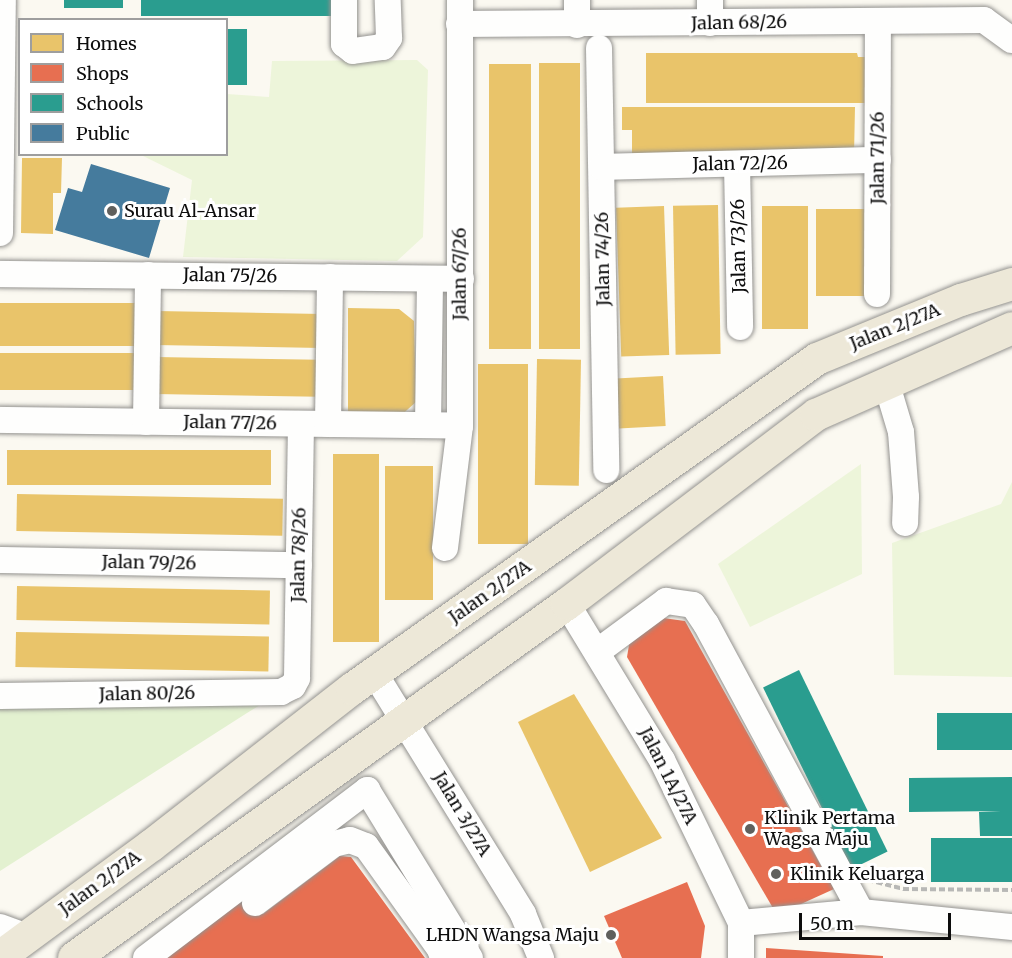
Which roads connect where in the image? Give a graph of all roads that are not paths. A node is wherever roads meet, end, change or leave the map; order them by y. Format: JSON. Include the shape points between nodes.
{"nodes":[{"id":1,"x":3,"y":0,"type":"edge"},
{"id":2,"x":344,"y":0,"type":"edge"},
{"id":3,"x":388,"y":0,"type":"edge"},
{"id":4,"x":577,"y":0,"type":"edge"},
{"id":5,"x":459,"y":12,"type":"edge"},
{"id":6,"x":710,"y":12,"type":"edge"},
{"id":7,"x":878,"y":21,"type":"junction"},
{"id":8,"x":577,"y":25,"type":"junction"},
{"id":9,"x":1012,"y":40,"type":"edge"},
{"id":10,"x":599,"y":48,"type":"dead end"},
{"id":11,"x":878,"y":160,"type":"junction"},
{"id":12,"x":737,"y":164,"type":"junction"},
{"id":13,"x":602,"y":167,"type":"junction"},
{"id":14,"x":0,"y":233,"type":"edge"},
{"id":15,"x":0,"y":274,"type":"edge"},
{"id":16,"x":148,"y":275,"type":"junction"},
{"id":17,"x":330,"y":278,"type":"junction"},
{"id":18,"x":430,"y":279,"type":"junction"},
{"id":19,"x":460,"y":279,"type":"junction"},
{"id":20,"x":1012,"y":284,"type":"edge"},
{"id":21,"x":877,"y":294,"type":"dead end"},
{"id":22,"x":740,"y":327,"type":"dead end"},
{"id":23,"x":1012,"y":328,"type":"edge"},
{"id":24,"x":891,"y":395,"type":"junction"},
{"id":25,"x":0,"y":420,"type":"edge"},
{"id":26,"x":146,"y":422,"type":"junction"},
{"id":27,"x":301,"y":424,"type":"junction"},
{"id":28,"x":328,"y":424,"type":"junction"},
{"id":29,"x":428,"y":425,"type":"junction"},
{"id":30,"x":460,"y":426,"type":"junction"},
{"id":31,"x":606,"y":470,"type":"dead end"},
{"id":32,"x":905,"y":523,"type":"dead end"},
{"id":33,"x":444,"y":548,"type":"dead end"},
{"id":34,"x":0,"y":560,"type":"edge"},
{"id":35,"x":298,"y":565,"type":"junction"},
{"id":36,"x":567,"y":604,"type":"junction"},
{"id":37,"x":597,"y":652,"type":"junction"},
{"id":38,"x":378,"y":680,"type":"junction"},
{"id":39,"x":293,"y":686,"type":"joint"},
{"id":40,"x":0,"y":696,"type":"edge"},
{"id":41,"x":405,"y":721,"type":"junction"},
{"id":42,"x":255,"y":903,"type":"dead end"},
{"id":43,"x":861,"y":912,"type":"junction"},
{"id":44,"x":741,"y":922,"type":"junction"},
{"id":45,"x":1012,"y":927,"type":"edge"},
{"id":46,"x":14,"y":932,"type":"edge"},
{"id":47,"x":0,"y":957,"type":"edge"},
{"id":48,"x":74,"y":958,"type":"edge"},
{"id":49,"x":146,"y":958,"type":"edge"},
{"id":50,"x":444,"y":958,"type":"edge"},
{"id":51,"x":470,"y":958,"type":"edge"},
{"id":52,"x":541,"y":958,"type":"edge"},
{"id":53,"x":741,"y":958,"type":"edge"}],
"edges":[{"from":1,"to":14,"type":"street"},
{"from":2,"to":3,"type":"street","via":[[344,44],[352,51],[383,47],[389,38]]},
{"from":4,"to":8,"type":"street"},
{"from":5,"to":8,"type":"street","name":"Jalan 68/26"},
{"from":5,"to":19,"type":"street","name":"Jalan 67/26"},
{"from":6,"to":7,"type":"street","name":"Jalan 68/26"},
{"from":6,"to":8,"type":"street","name":"Jalan 68/26"},
{"from":7,"to":9,"type":"street","name":"Jalan 68/26","via":[[984,20]]},
{"from":7,"to":11,"type":"street","name":"Jalan 71/26"},
{"from":10,"to":13,"type":"street","name":"Jalan 74/26"},
{"from":11,"to":12,"type":"street","name":"Jalan 72/26"},
{"from":11,"to":21,"type":"street","name":"Jalan 71/26"},
{"from":12,"to":13,"type":"street","name":"Jalan 72/26"},
{"from":12,"to":22,"type":"street","name":"Jalan 73/26"},
{"from":13,"to":31,"type":"street","name":"Jalan 74/26"},
{"from":15,"to":16,"type":"street","name":"Jalan 75/26"},
{"from":16,"to":17,"type":"street","name":"Jalan 75/26"},
{"from":16,"to":26,"type":"street"},
{"from":17,"to":18,"type":"street","name":"Jalan 75/26"},
{"from":17,"to":28,"type":"street"},
{"from":18,"to":19,"type":"street","name":"Jalan 75/26"},
{"from":18,"to":29,"type":"street"},
{"from":19,"to":30,"type":"street","name":"Jalan 67/26"},
{"from":20,"to":38,"type":"main road","name":"Jalan 2/27A","via":[[961,300],[817,359]]},
{"from":23,"to":24,"type":"main road"},
{"from":24,"to":32,"type":"street","via":[[901,432]]},
{"from":24,"to":36,"type":"main road","via":[[816,415]]},
{"from":25,"to":26,"type":"street","name":"Jalan 77/26"},
{"from":26,"to":27,"type":"street","name":"Jalan 77/26"},
{"from":27,"to":28,"type":"street","name":"Jalan 77/26"},
{"from":27,"to":35,"type":"street","name":"Jalan 78/26"},
{"from":28,"to":29,"type":"street","name":"Jalan 77/26"},
{"from":29,"to":30,"type":"street","name":"Jalan 77/26"},
{"from":30,"to":33,"type":"street","name":"Jalan 67/26"},
{"from":34,"to":35,"type":"street","name":"Jalan 79/26"},
{"from":35,"to":39,"type":"street","name":"Jalan 78/26","via":[[297,678]]},
{"from":36,"to":37,"type":"street","name":"Jalan 1A/27A"},
{"from":36,"to":41,"type":"main road"},
{"from":37,"to":43,"type":"street","via":[[666,602],[693,605]]},
{"from":37,"to":44,"type":"street","name":"Jalan 1A/27A","via":[[662,760]]},
{"from":38,"to":41,"type":"street","name":"Jalan 3/27A"},
{"from":38,"to":46,"type":"main road","name":"Jalan 2/27A"},
{"from":39,"to":40,"type":"street","name":"Jalan 80/26","via":[[281,692]]},
{"from":41,"to":48,"type":"main road"},
{"from":41,"to":52,"type":"street","name":"Jalan 3/27A","via":[[522,914]]},
{"from":42,"to":50,"type":"street","via":[[334,843],[350,840],[366,846]]},
{"from":43,"to":44,"type":"street"},
{"from":43,"to":45,"type":"street"},
{"from":44,"to":53,"type":"street","name":"Jalan 1A/27A"},
{"from":46,"to":47,"type":"main road","name":"Jalan 2/27A"},
{"from":49,"to":51,"type":"street","via":[[367,790]]}]}
